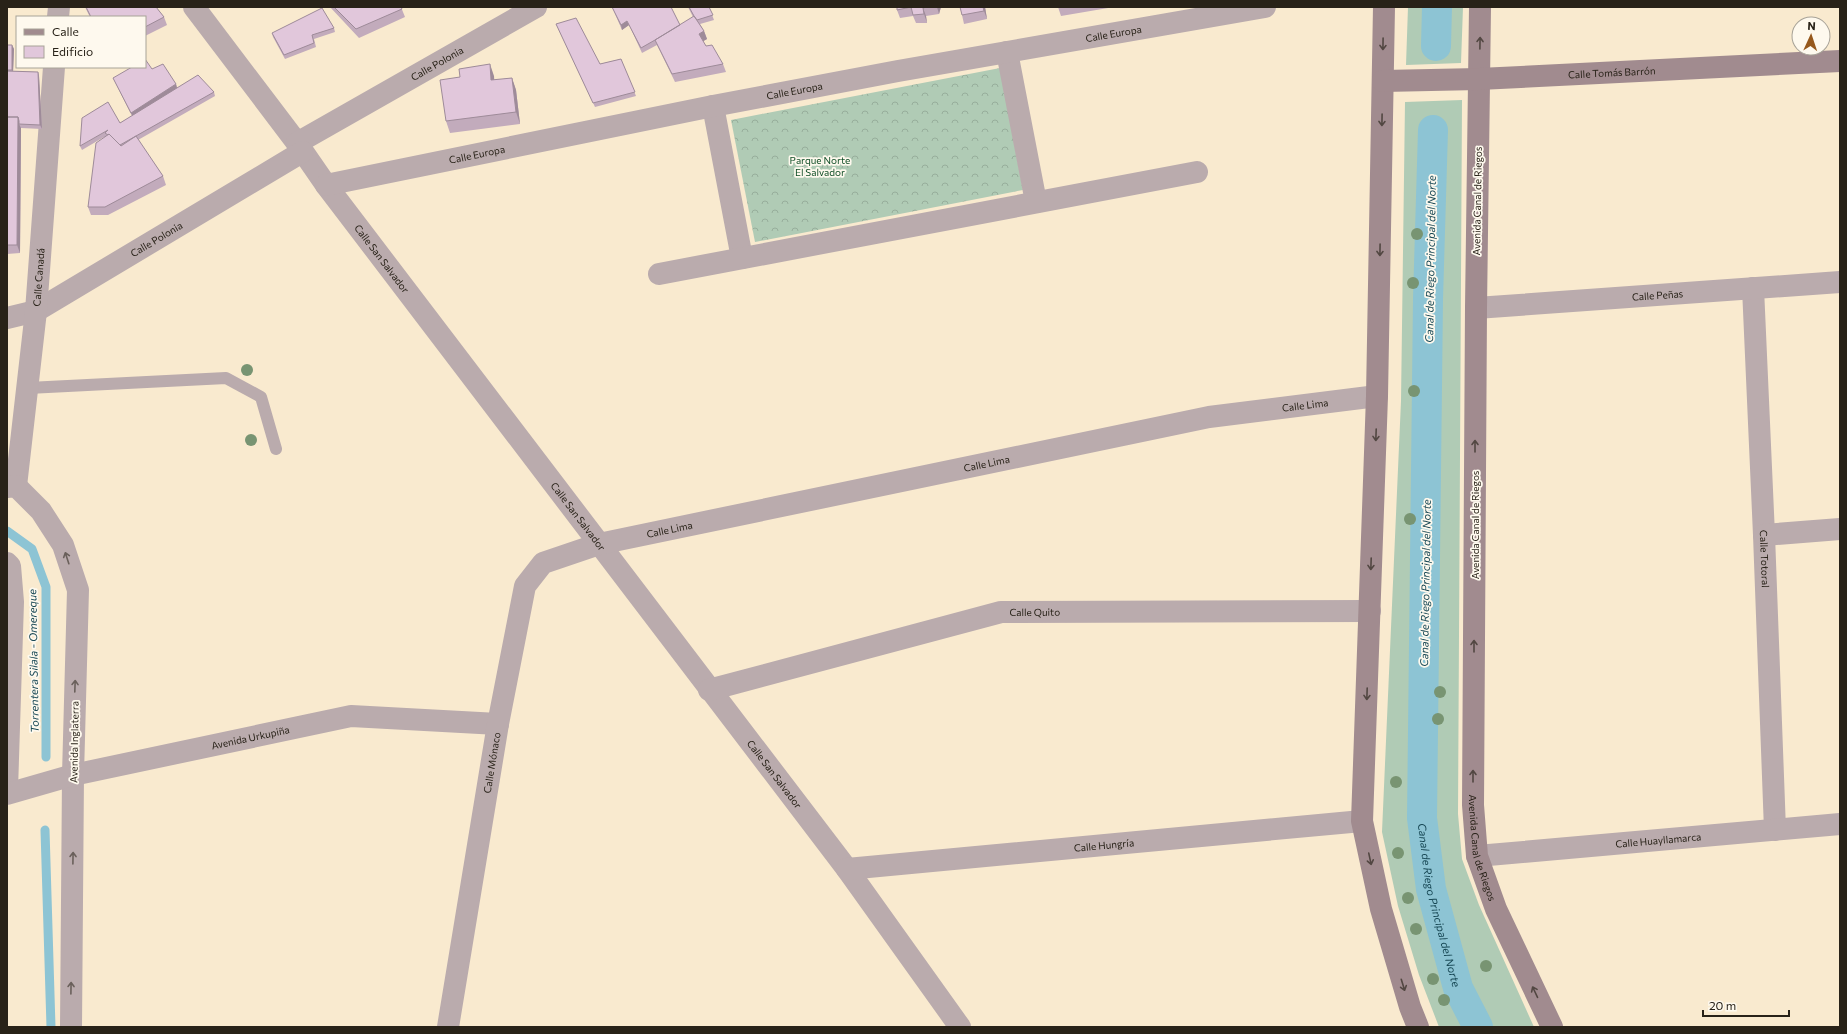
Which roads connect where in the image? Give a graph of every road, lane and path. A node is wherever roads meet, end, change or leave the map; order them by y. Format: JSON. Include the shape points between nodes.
{"nodes":[{"id":1,"x":194,"y":7,"type":"edge"},
{"id":2,"x":536,"y":7,"type":"edge"},
{"id":3,"x":1265,"y":7,"type":"edge"},
{"id":4,"x":1384,"y":7,"type":"edge"},
{"id":5,"x":1480,"y":7,"type":"edge"},
{"id":6,"x":1007,"y":52,"type":"junction"},
{"id":7,"x":1840,"y":61,"type":"edge"},
{"id":8,"x":54,"y":68,"type":"edge"},
{"id":9,"x":1479,"y":79,"type":"junction"},
{"id":10,"x":1383,"y":81,"type":"junction"},
{"id":11,"x":713,"y":106,"type":"junction"},
{"id":12,"x":300,"y":147,"type":"junction"},
{"id":13,"x":1197,"y":172,"type":"dead end"},
{"id":14,"x":326,"y":185,"type":"junction"},
{"id":15,"x":1036,"y":202,"type":"junction"},
{"id":16,"x":742,"y":258,"type":"junction"},
{"id":17,"x":659,"y":274,"type":"dead end"},
{"id":18,"x":1840,"y":282,"type":"edge"},
{"id":19,"x":1753,"y":288,"type":"junction"},
{"id":20,"x":1476,"y":308,"type":"junction"},
{"id":21,"x":36,"y":311,"type":"junction"},
{"id":22,"x":7,"y":318,"type":"edge"},
{"id":23,"x":28,"y":388,"type":"junction"},
{"id":24,"x":1377,"y":396,"type":"junction"},
{"id":25,"x":276,"y":449,"type":"dead end"},
{"id":26,"x":11,"y":486,"type":"edge"},
{"id":27,"x":1840,"y":529,"type":"edge"},
{"id":28,"x":1764,"y":535,"type":"junction"},
{"id":29,"x":599,"y":544,"type":"junction"},
{"id":30,"x":7,"y":563,"type":"edge"},
{"id":31,"x":1370,"y":611,"type":"junction"},
{"id":32,"x":709,"y":690,"type":"junction"},
{"id":33,"x":498,"y":724,"type":"junction"},
{"id":34,"x":73,"y":775,"type":"junction"},
{"id":35,"x":7,"y":790,"type":"edge"},
{"id":36,"x":7,"y":794,"type":"edge"},
{"id":37,"x":1362,"y":821,"type":"junction"},
{"id":38,"x":1840,"y":824,"type":"edge"},
{"id":39,"x":1775,"y":830,"type":"junction"},
{"id":40,"x":1477,"y":856,"type":"junction"},
{"id":41,"x":847,"y":869,"type":"junction"},
{"id":42,"x":71,"y":1027,"type":"edge"},
{"id":43,"x":448,"y":1027,"type":"edge"},
{"id":44,"x":960,"y":1027,"type":"edge"},
{"id":45,"x":1418,"y":1027,"type":"edge"},
{"id":46,"x":1552,"y":1027,"type":"edge"}],
"edges":[{"from":1,"to":12,"type":"street","name":"Calle San Salvador"},
{"from":2,"to":12,"type":"street","name":"Calle Polonia"},
{"from":3,"to":6,"type":"street","name":"Calle Europa"},
{"from":4,"to":10,"type":"street","one_way":true},
{"from":9,"to":5,"type":"street","name":"Avenida Canal de Riegos","one_way":true},
{"from":6,"to":11,"type":"street","name":"Calle Europa"},
{"from":6,"to":15,"type":"street"},
{"from":7,"to":9,"type":"street","name":"Calle Tomás Barrón"},
{"from":8,"to":21,"type":"street","name":"Calle Canadá"},
{"from":9,"to":10,"type":"street","name":"Calle Tomás Barrón"},
{"from":9,"to":20,"type":"street","name":"Avenida Canal de Riegos"},
{"from":10,"to":24,"type":"street","one_way":true},
{"from":11,"to":14,"type":"street","name":"Calle Europa"},
{"from":11,"to":16,"type":"street"},
{"from":12,"to":14,"type":"street","name":"Calle San Salvador"},
{"from":12,"to":21,"type":"street","name":"Calle Polonia"},
{"from":13,"to":15,"type":"street"},
{"from":14,"to":29,"type":"street","name":"Calle San Salvador"},
{"from":15,"to":16,"type":"street"},
{"from":16,"to":17,"type":"street"},
{"from":18,"to":19,"type":"street","name":"Calle Peñas"},
{"from":19,"to":20,"type":"street","name":"Calle Peñas"},
{"from":19,"to":28,"type":"street","name":"Calle Totoral"},
{"from":40,"to":20,"type":"street","name":"Avenida Canal de Riegos","one_way":true,"via":[[1473,805]]},
{"from":21,"to":22,"type":"street","name":"Calle Polonia"},
{"from":21,"to":23,"type":"street","name":"Calle Canadá"},
{"from":23,"to":25,"type":"lane","via":[[226,378],[261,397]]},
{"from":23,"to":26,"type":"street","name":"Calle Canadá"},
{"from":24,"to":29,"type":"street","name":"Calle Lima","via":[[1209,417]]},
{"from":24,"to":31,"type":"street","one_way":true},
{"from":34,"to":26,"type":"street","name":"Avenida Inglaterra","one_way":true,"via":[[78,590],[63,545],[40,511]]},
{"from":27,"to":28,"type":"street"},
{"from":28,"to":39,"type":"street","name":"Calle Totoral"},
{"from":29,"to":32,"type":"street","name":"Calle San Salvador"},
{"from":29,"to":33,"type":"street","name":"Calle Mónaco","via":[[543,563],[525,586]]},
{"from":30,"to":35,"type":"street","via":[[10,566],[13,602]]},
{"from":31,"to":32,"type":"street","name":"Calle Quito","via":[[1001,612]]},
{"from":31,"to":37,"type":"street","one_way":true},
{"from":32,"to":41,"type":"street","name":"Calle San Salvador"},
{"from":33,"to":34,"type":"street","name":"Avenida Urkupiña","via":[[352,716]]},
{"from":33,"to":43,"type":"street","name":"Calle Mónaco"},
{"from":34,"to":36,"type":"street","name":"Avenida Urkupiña"},
{"from":42,"to":34,"type":"street","name":"Avenida Inglaterra","one_way":true},
{"from":37,"to":41,"type":"street","name":"Calle Hungría"},
{"from":37,"to":45,"type":"street","one_way":true,"via":[[1381,910]]},
{"from":38,"to":39,"type":"street","name":"Calle Huayllamarca"},
{"from":39,"to":40,"type":"street","name":"Calle Huayllamarca"},
{"from":46,"to":40,"type":"street","name":"Avenida Canal de Riegos","one_way":true,"via":[[1496,909]]},
{"from":41,"to":44,"type":"street","name":"Calle San Salvador"}]}
